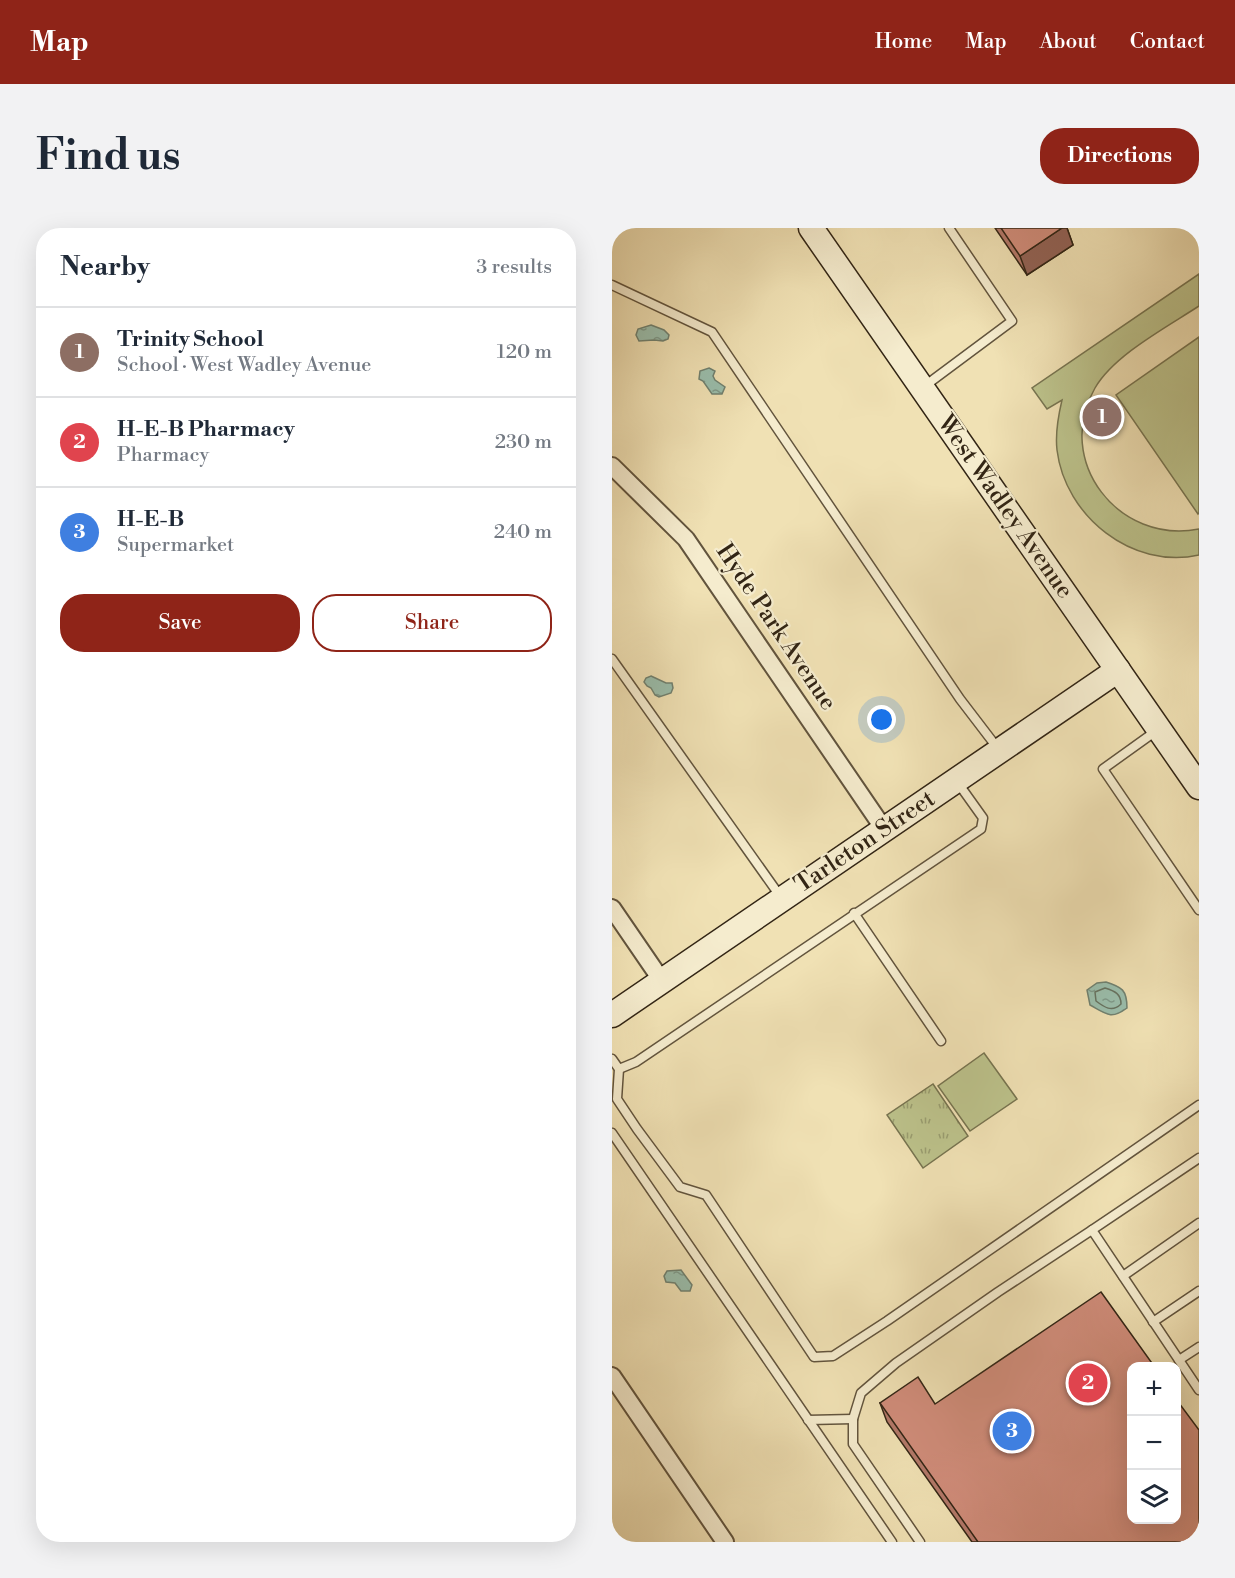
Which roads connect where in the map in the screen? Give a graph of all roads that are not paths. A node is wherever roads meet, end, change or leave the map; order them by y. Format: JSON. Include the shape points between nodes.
{"nodes":[{"id":1,"x":811,"y":228,"type":"edge"},
{"id":2,"x":949,"y":228,"type":"edge"},
{"id":3,"x":612,"y":285,"type":"edge"},
{"id":4,"x":922,"y":388,"type":"junction"},
{"id":5,"x":612,"y":466,"type":"edge"},
{"id":6,"x":612,"y":659,"type":"edge"},
{"id":7,"x":1118,"y":670,"type":"junction"},
{"id":8,"x":1159,"y":729,"type":"junction"},
{"id":9,"x":999,"y":751,"type":"junction"},
{"id":10,"x":955,"y":780,"type":"junction"},
{"id":11,"x":1197,"y":780,"type":"edge"},
{"id":12,"x":884,"y":829,"type":"junction"},
{"id":13,"x":782,"y":899,"type":"junction"},
{"id":14,"x":612,"y":908,"type":"edge"},
{"id":15,"x":1199,"y":910,"type":"edge"},
{"id":16,"x":854,"y":913,"type":"junction"},
{"id":17,"x":662,"y":981,"type":"junction"},
{"id":18,"x":612,"y":1015,"type":"edge"},
{"id":19,"x":941,"y":1041,"type":"dead end"},
{"id":20,"x":612,"y":1059,"type":"edge"},
{"id":21,"x":619,"y":1069,"type":"junction"},
{"id":22,"x":1199,"y":1105,"type":"edge"},
{"id":23,"x":612,"y":1133,"type":"edge"},
{"id":24,"x":1199,"y":1158,"type":"edge"},
{"id":25,"x":1199,"y":1223,"type":"edge"},
{"id":26,"x":1092,"y":1230,"type":"junction"},
{"id":27,"x":1123,"y":1276,"type":"junction"},
{"id":28,"x":1199,"y":1291,"type":"edge"},
{"id":29,"x":1154,"y":1322,"type":"junction"},
{"id":30,"x":1199,"y":1347,"type":"edge"},
{"id":31,"x":1179,"y":1360,"type":"junction"},
{"id":32,"x":612,"y":1376,"type":"edge"},
{"id":33,"x":1199,"y":1390,"type":"edge"},
{"id":34,"x":853,"y":1419,"type":"junction"},
{"id":35,"x":808,"y":1420,"type":"junction"},
{"id":36,"x":725,"y":1542,"type":"edge"},
{"id":37,"x":892,"y":1542,"type":"edge"},
{"id":38,"x":920,"y":1542,"type":"edge"}],
"edges":[{"from":1,"to":4,"type":"main road","name":"West Wadley Avenue"},
{"from":2,"to":4,"type":"lane","via":[[1012,321]]},
{"from":3,"to":9,"type":"lane","via":[[712,332]]},
{"from":4,"to":7,"type":"main road","name":"West Wadley Avenue"},
{"from":5,"to":12,"type":"street","name":"Hyde Park Avenue","via":[[686,539]]},
{"from":6,"to":13,"type":"lane"},
{"from":7,"to":8,"type":"main road","name":"West Wadley Avenue"},
{"from":7,"to":9,"type":"main road","name":"Tarleton Street"},
{"from":8,"to":11,"type":"main road","name":"West Wadley Avenue"},
{"from":8,"to":15,"type":"lane","via":[[1102,769]]},
{"from":9,"to":10,"type":"main road","name":"Tarleton Street"},
{"from":10,"to":12,"type":"main road","name":"Tarleton Street"},
{"from":10,"to":16,"type":"lane","via":[[983,818],[981,829]]},
{"from":12,"to":13,"type":"main road","name":"Tarleton Street"},
{"from":13,"to":17,"type":"main road","name":"Tarleton Street"},
{"from":14,"to":17,"type":"street"},
{"from":16,"to":19,"type":"lane"},
{"from":16,"to":21,"type":"lane","via":[[636,1062]]},
{"from":17,"to":18,"type":"main road","name":"Tarleton Street"},
{"from":20,"to":21,"type":"lane"},
{"from":21,"to":22,"type":"lane","via":[[617,1098],[637,1129],[680,1187],[706,1195],[814,1357],[833,1356],[886,1322]]},
{"from":23,"to":35,"type":"lane"},
{"from":24,"to":26,"type":"lane"},
{"from":25,"to":27,"type":"lane"},
{"from":26,"to":27,"type":"lane"},
{"from":26,"to":34,"type":"lane","via":[[896,1364],[861,1392]]},
{"from":27,"to":29,"type":"lane"},
{"from":28,"to":29,"type":"lane"},
{"from":29,"to":31,"type":"lane"},
{"from":30,"to":31,"type":"lane"},
{"from":31,"to":33,"type":"lane"},
{"from":32,"to":36,"type":"street"},
{"from":34,"to":35,"type":"lane"},
{"from":34,"to":38,"type":"lane","via":[[853,1443]]},
{"from":35,"to":37,"type":"lane"}]}
